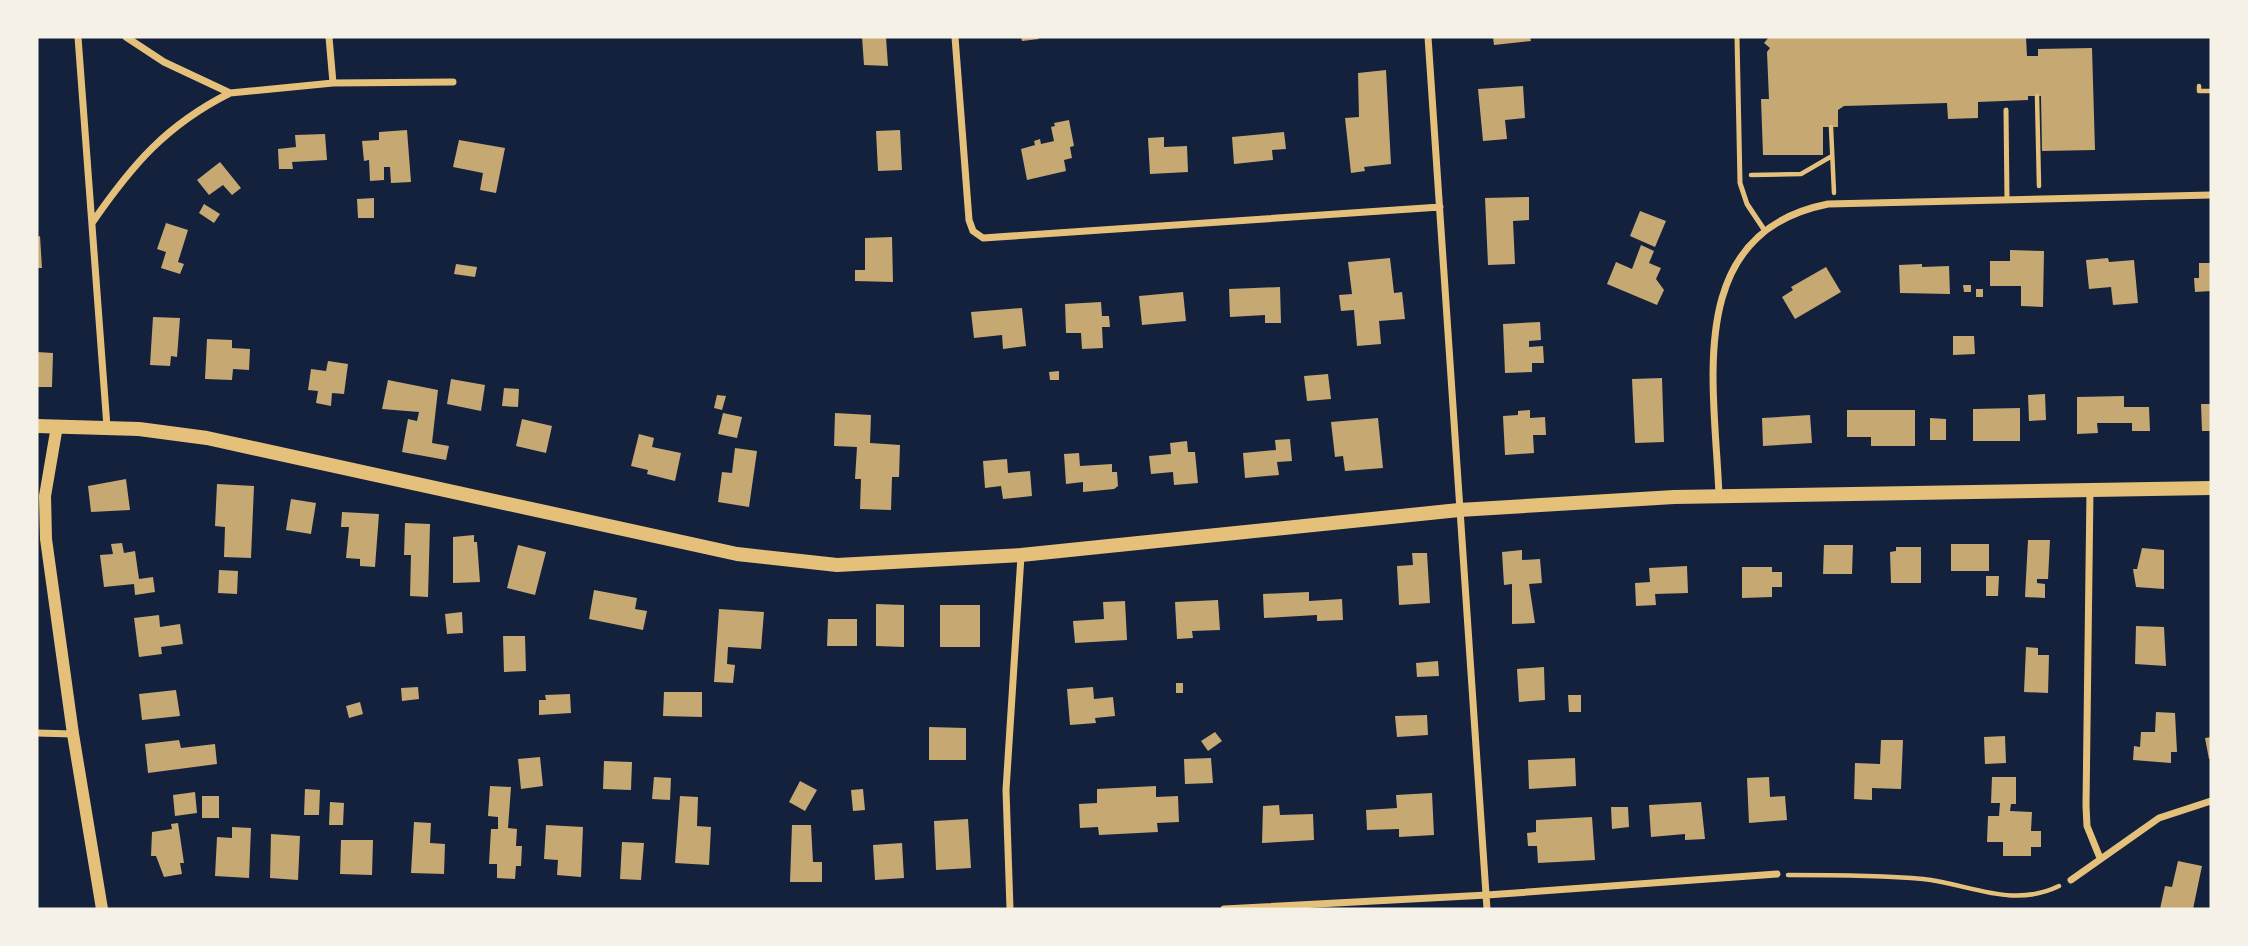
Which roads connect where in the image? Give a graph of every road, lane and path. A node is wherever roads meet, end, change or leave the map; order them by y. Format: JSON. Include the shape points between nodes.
{"nodes":[{"id":1,"x":78,"y":37,"type":"edge"},
{"id":2,"x":126,"y":37,"type":"edge"},
{"id":3,"x":330,"y":37,"type":"edge"},
{"id":4,"x":955,"y":37,"type":"edge"},
{"id":5,"x":1428,"y":37,"type":"edge"},
{"id":6,"x":1737,"y":37,"type":"edge"},
{"id":7,"x":453,"y":82,"type":"dead end"},
{"id":8,"x":333,"y":83,"type":"junction"},
{"id":9,"x":2199,"y":86,"type":"dead end"},
{"id":10,"x":2211,"y":90,"type":"edge"},
{"id":11,"x":230,"y":93,"type":"junction"},
{"id":12,"x":2037,"y":96,"type":"dead end"},
{"id":13,"x":2006,"y":110,"type":"dead end"},
{"id":14,"x":1832,"y":127,"type":"dead end"},
{"id":15,"x":1832,"y":156,"type":"junction"},
{"id":16,"x":2039,"y":169,"type":"dead end"},
{"id":17,"x":1740,"y":175,"type":"junction"},
{"id":18,"x":1834,"y":177,"type":"dead end"},
{"id":19,"x":2211,"y":195,"type":"edge"},
{"id":20,"x":2007,"y":200,"type":"junction"},
{"id":21,"x":1440,"y":208,"type":"junction"},
{"id":22,"x":92,"y":223,"type":"junction"},
{"id":23,"x":1765,"y":232,"type":"junction"},
{"id":24,"x":37,"y":426,"type":"edge"},
{"id":25,"x":57,"y":426,"type":"junction"},
{"id":26,"x":107,"y":427,"type":"junction"},
{"id":27,"x":2211,"y":488,"type":"edge"},
{"id":28,"x":2090,"y":490,"type":"junction"},
{"id":29,"x":1719,"y":496,"type":"junction"},
{"id":30,"x":37,"y":501,"type":"edge"},
{"id":31,"x":1459,"y":510,"type":"junction"},
{"id":32,"x":46,"y":539,"type":"junction"},
{"id":33,"x":1021,"y":555,"type":"junction"},
{"id":34,"x":37,"y":733,"type":"edge"},
{"id":35,"x":73,"y":734,"type":"junction"},
{"id":36,"x":2211,"y":801,"type":"edge"},
{"id":37,"x":2100,"y":858,"type":"junction"},
{"id":38,"x":1777,"y":874,"type":"joint"},
{"id":39,"x":2071,"y":880,"type":"joint"},
{"id":40,"x":1487,"y":895,"type":"junction"},
{"id":41,"x":102,"y":909,"type":"edge"},
{"id":42,"x":1010,"y":909,"type":"edge"},
{"id":43,"x":1224,"y":909,"type":"edge"},
{"id":44,"x":1487,"y":909,"type":"edge"}],
"edges":[{"from":1,"to":22,"type":"street"},
{"from":2,"to":11,"type":"street","via":[[164,62]]},
{"from":3,"to":8,"type":"street"},
{"from":4,"to":21,"type":"street","via":[[969,220],[982,238]]},
{"from":5,"to":21,"type":"street"},
{"from":6,"to":17,"type":"lane"},
{"from":7,"to":8,"type":"street"},
{"from":8,"to":11,"type":"street"},
{"from":9,"to":10,"type":"path","via":[[2199,91]]},
{"from":11,"to":22,"type":"street","via":[[182,120],[156,142]]},
{"from":12,"to":16,"type":"path"},
{"from":13,"to":20,"type":"lane"},
{"from":14,"to":15,"type":"path"},
{"from":15,"to":17,"type":"path","via":[[1801,174]]},
{"from":15,"to":18,"type":"path"},
{"from":17,"to":23,"type":"lane","via":[[1747,204]]},
{"from":19,"to":20,"type":"street"},
{"from":20,"to":23,"type":"street","via":[[1828,204],[1793,214]]},
{"from":21,"to":31,"type":"street"},
{"from":22,"to":26,"type":"street"},
{"from":23,"to":29,"type":"street","via":[[1731,270],[1714,323]]},
{"from":24,"to":25,"type":"main road"},
{"from":25,"to":26,"type":"main road"},
{"from":25,"to":32,"type":"street","via":[[45,496]]},
{"from":26,"to":33,"type":"main road","via":[[207,438],[769,559],[873,565]]},
{"from":27,"to":28,"type":"main road"},
{"from":28,"to":29,"type":"main road"},
{"from":28,"to":37,"type":"street","via":[[2085,806],[2087,826]]},
{"from":29,"to":31,"type":"main road"},
{"from":30,"to":32,"type":"street"},
{"from":31,"to":33,"type":"main road"},
{"from":31,"to":40,"type":"street"},
{"from":32,"to":35,"type":"street"},
{"from":33,"to":42,"type":"street","via":[[1006,790]]},
{"from":34,"to":35,"type":"street"},
{"from":35,"to":41,"type":"street"},
{"from":36,"to":37,"type":"street","via":[[2159,818]]},
{"from":37,"to":39,"type":"street"},
{"from":38,"to":39,"type":"path","via":[[1923,879],[2008,897],[2032,896]]},
{"from":38,"to":40,"type":"street"},
{"from":40,"to":43,"type":"street"},
{"from":40,"to":44,"type":"street"}]}
